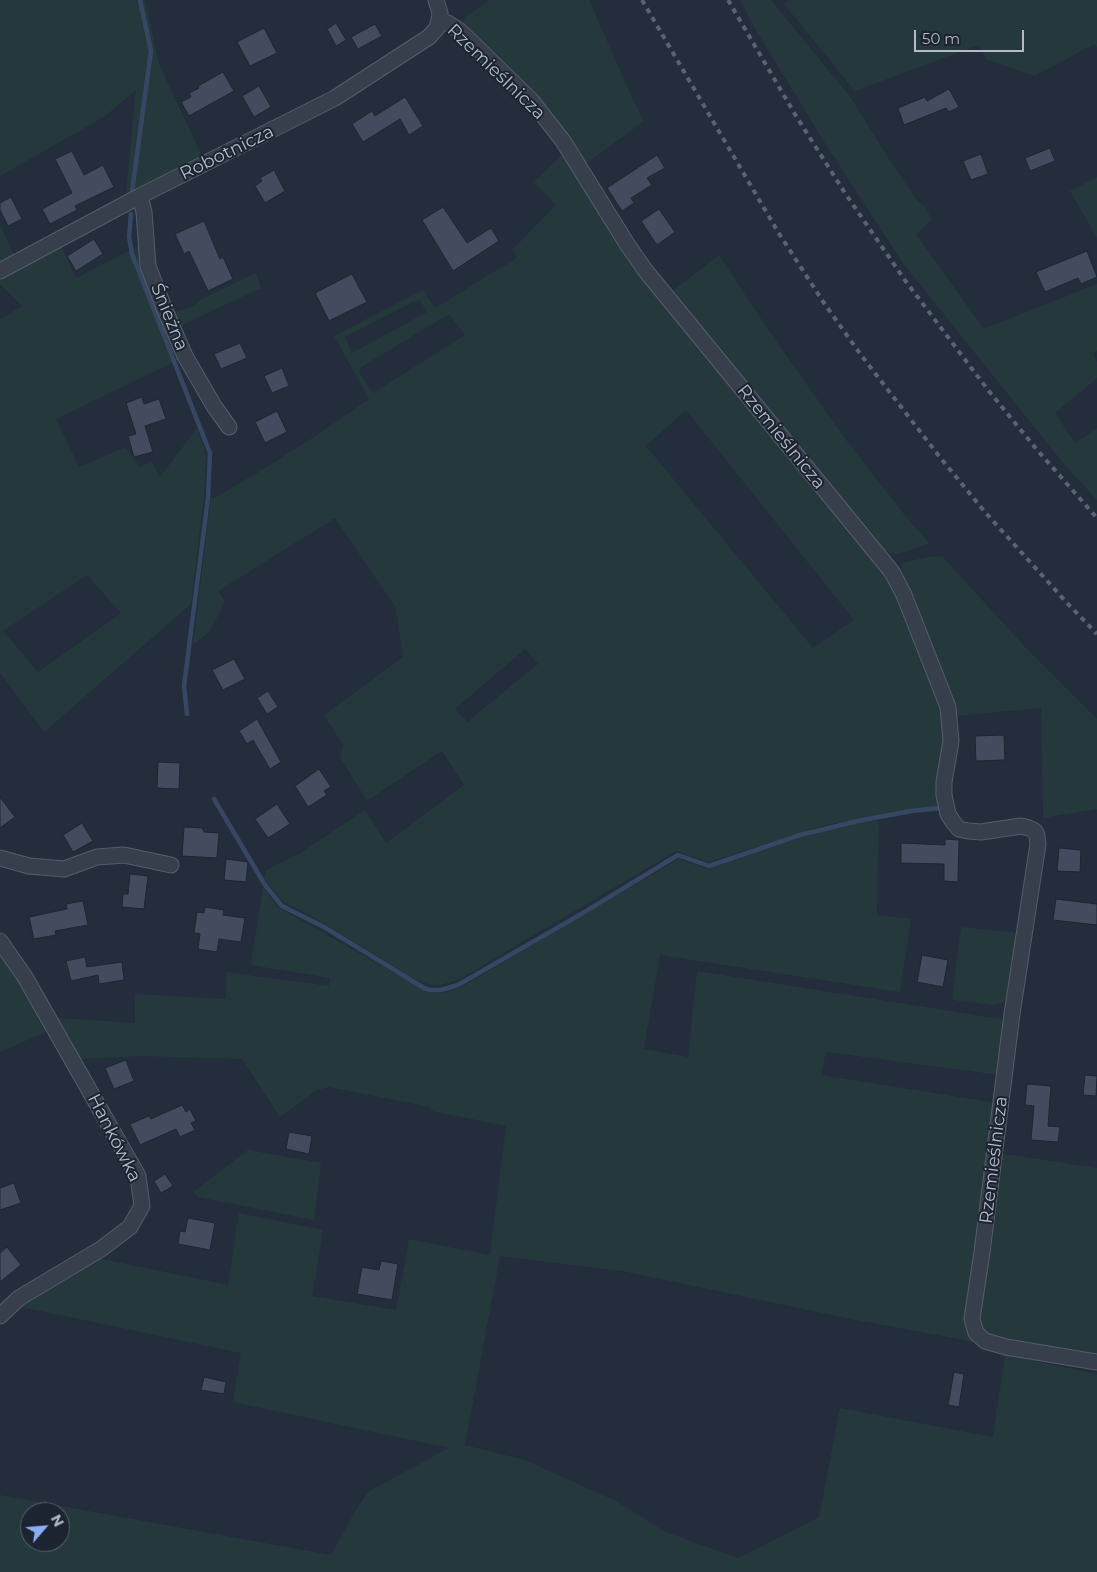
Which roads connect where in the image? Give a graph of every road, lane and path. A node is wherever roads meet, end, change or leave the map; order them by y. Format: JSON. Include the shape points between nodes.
{"nodes":[{"id":1,"x":436,"y":0,"type":"edge"},
{"id":2,"x":439,"y":19,"type":"junction"},
{"id":3,"x":140,"y":196,"type":"junction"},
{"id":4,"x":0,"y":272,"type":"edge"},
{"id":5,"x":229,"y":427,"type":"dead end"},
{"id":6,"x":0,"y":858,"type":"edge"},
{"id":7,"x":171,"y":865,"type":"dead end"},
{"id":8,"x":0,"y":941,"type":"edge"},
{"id":9,"x":0,"y":1316,"type":"edge"},
{"id":10,"x":1097,"y":1362,"type":"edge"}],
"edges":[{"from":1,"to":2,"type":"street","name":"Rzemieślnicza"},
{"from":2,"to":3,"type":"street","name":"Robotnicza","via":[[437,28],[429,37],[335,98]]},
{"from":2,"to":10,"type":"street","name":"Rzemieślnicza","via":[[460,31],[531,100],[563,141],[645,270],[895,576],[948,707],[952,741],[944,795],[953,822],[960,829],[982,832],[1021,826],[1038,836],[972,1326],[980,1338],[994,1344]]},
{"from":3,"to":4,"type":"street","name":"Robotnicza"},
{"from":3,"to":5,"type":"street","name":"Śnieżna","via":[[148,266],[164,308],[185,356]]},
{"from":6,"to":7,"type":"street","via":[[29,866],[64,869],[97,857],[124,855]]},
{"from":8,"to":9,"type":"street","name":"Hankówka","via":[[25,977],[138,1176],[142,1206],[130,1227],[101,1249],[19,1298]]}]}
